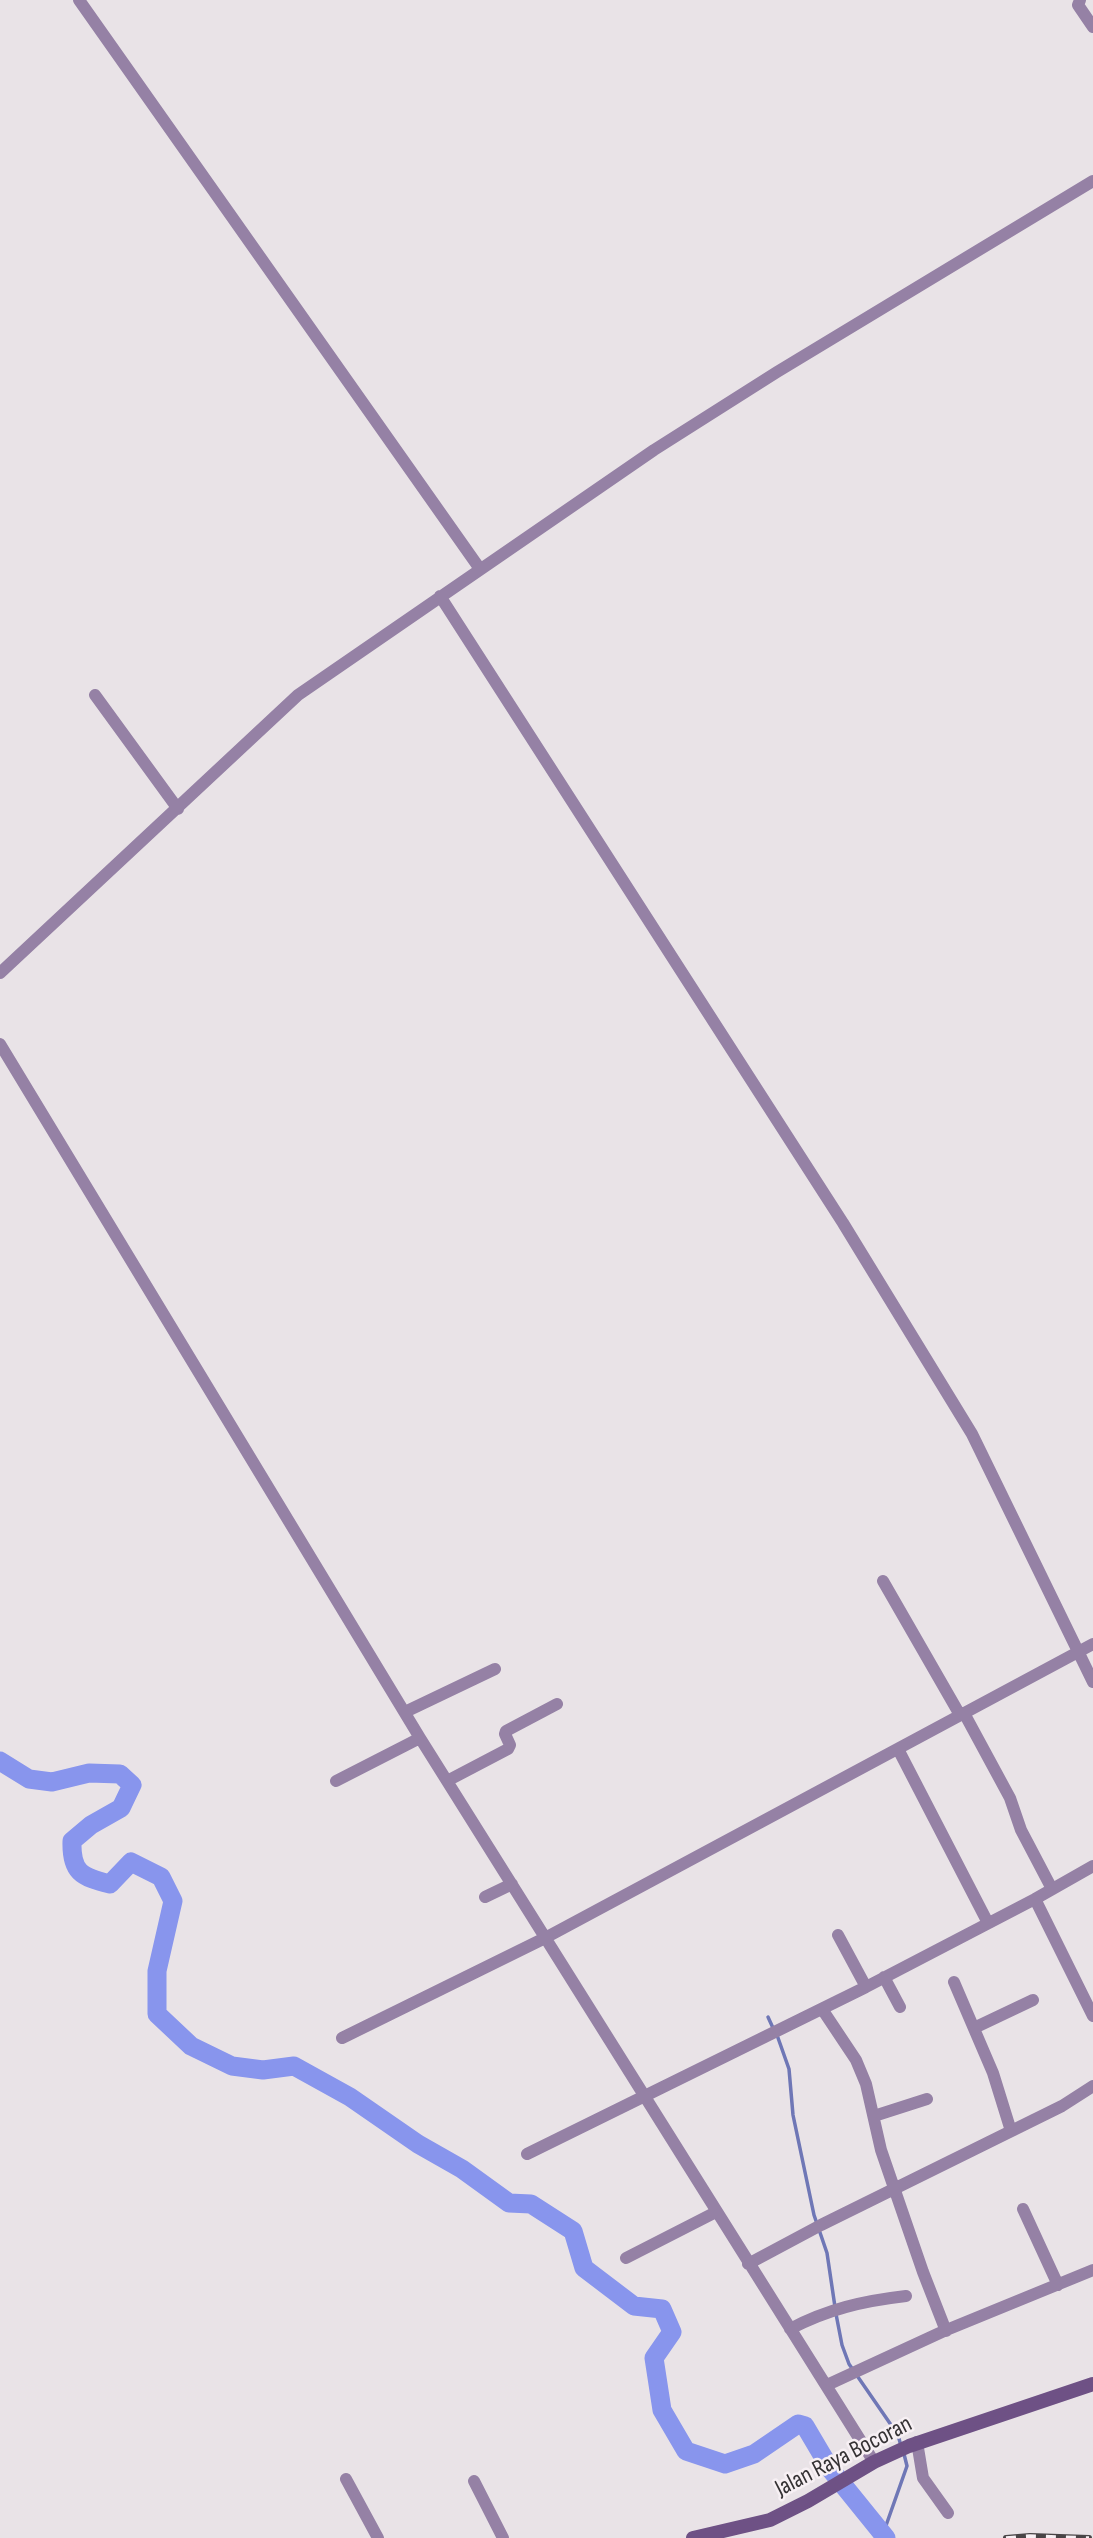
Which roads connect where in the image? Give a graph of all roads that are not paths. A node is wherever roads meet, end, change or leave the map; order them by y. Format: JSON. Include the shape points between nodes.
{"nodes":[{"id":1,"x":79,"y":0,"type":"edge"},
{"id":2,"x":1080,"y":0,"type":"edge"},
{"id":3,"x":1093,"y":27,"type":"edge"},
{"id":4,"x":1093,"y":181,"type":"edge"},
{"id":5,"x":480,"y":569,"type":"junction"},
{"id":6,"x":440,"y":596,"type":"junction"},
{"id":7,"x":95,"y":695,"type":"dead end"},
{"id":8,"x":178,"y":810,"type":"junction"},
{"id":9,"x":0,"y":973,"type":"edge"},
{"id":10,"x":0,"y":1044,"type":"edge"},
{"id":11,"x":883,"y":1581,"type":"dead end"},
{"id":12,"x":1093,"y":1644,"type":"edge"},
{"id":13,"x":1077,"y":1653,"type":"junction"},
{"id":14,"x":495,"y":1670,"type":"dead end"},
{"id":15,"x":1093,"y":1682,"type":"edge"},
{"id":16,"x":557,"y":1704,"type":"dead end"},
{"id":17,"x":405,"y":1713,"type":"junction"},
{"id":18,"x":962,"y":1714,"type":"junction"},
{"id":19,"x":420,"y":1738,"type":"junction"},
{"id":20,"x":898,"y":1749,"type":"junction"},
{"id":21,"x":337,"y":1781,"type":"dead end"},
{"id":22,"x":447,"y":1781,"type":"junction"},
{"id":23,"x":1093,"y":1866,"type":"edge"},
{"id":24,"x":512,"y":1884,"type":"junction"},
{"id":25,"x":1052,"y":1889,"type":"junction"},
{"id":26,"x":485,"y":1897,"type":"dead end"},
{"id":27,"x":1035,"y":1899,"type":"junction"},
{"id":28,"x":988,"y":1923,"type":"junction"},
{"id":29,"x":838,"y":1935,"type":"dead end"},
{"id":30,"x":545,"y":1938,"type":"junction"},
{"id":31,"x":884,"y":1977,"type":"junction"},
{"id":32,"x":954,"y":1982,"type":"dead end"},
{"id":33,"x":866,"y":1987,"type":"junction"},
{"id":34,"x":1033,"y":2000,"type":"dead end"},
{"id":35,"x":900,"y":2007,"type":"dead end"},
{"id":36,"x":822,"y":2008,"type":"junction"},
{"id":37,"x":1093,"y":2016,"type":"edge"},
{"id":38,"x":974,"y":2028,"type":"junction"},
{"id":39,"x":342,"y":2038,"type":"dead end"},
{"id":40,"x":1093,"y":2086,"type":"edge"},
{"id":41,"x":645,"y":2096,"type":"junction"},
{"id":42,"x":927,"y":2099,"type":"dead end"},
{"id":43,"x":874,"y":2116,"type":"junction"},
{"id":44,"x":1011,"y":2131,"type":"junction"},
{"id":45,"x":527,"y":2154,"type":"dead end"},
{"id":46,"x":894,"y":2189,"type":"junction"},
{"id":47,"x":1023,"y":2209,"type":"dead end"},
{"id":48,"x":716,"y":2212,"type":"junction"},
{"id":49,"x":626,"y":2258,"type":"dead end"},
{"id":50,"x":748,"y":2264,"type":"junction"},
{"id":51,"x":1093,"y":2270,"type":"edge"},
{"id":52,"x":1058,"y":2285,"type":"junction"},
{"id":53,"x":906,"y":2296,"type":"dead end"},
{"id":54,"x":790,"y":2329,"type":"junction"},
{"id":55,"x":946,"y":2330,"type":"junction"},
{"id":56,"x":1093,"y":2384,"type":"edge"},
{"id":57,"x":827,"y":2385,"type":"junction"},
{"id":58,"x":908,"y":2446,"type":"junction"},
{"id":59,"x":874,"y":2462,"type":"junction"},
{"id":60,"x":346,"y":2479,"type":"dead end"},
{"id":61,"x":474,"y":2481,"type":"dead end"},
{"id":62,"x":948,"y":2513,"type":"dead end"},
{"id":63,"x":378,"y":2538,"type":"edge"},
{"id":64,"x":503,"y":2538,"type":"edge"},
{"id":65,"x":693,"y":2538,"type":"edge"}],
"edges":[{"from":1,"to":5,"type":"street"},
{"from":2,"to":3,"type":"street","via":[[1078,5]]},
{"from":4,"to":5,"type":"street","via":[[766,379]]},
{"from":5,"to":6,"type":"street"},
{"from":6,"to":8,"type":"street","via":[[298,695]]},
{"from":6,"to":13,"type":"street","via":[[829,1200],[972,1434]]},
{"from":7,"to":8,"type":"street"},
{"from":8,"to":9,"type":"street"},
{"from":10,"to":17,"type":"street"},
{"from":11,"to":18,"type":"street"},
{"from":12,"to":13,"type":"street"},
{"from":13,"to":15,"type":"street"},
{"from":13,"to":18,"type":"street"},
{"from":14,"to":17,"type":"street"},
{"from":16,"to":22,"type":"street","via":[[506,1731],[508,1749]]},
{"from":17,"to":19,"type":"street"},
{"from":18,"to":20,"type":"street"},
{"from":18,"to":25,"type":"street","via":[[1010,1798]]},
{"from":19,"to":21,"type":"street"},
{"from":19,"to":22,"type":"street"},
{"from":20,"to":28,"type":"street"},
{"from":20,"to":30,"type":"street"},
{"from":22,"to":24,"type":"street"},
{"from":23,"to":25,"type":"street"},
{"from":24,"to":26,"type":"street"},
{"from":24,"to":30,"type":"street"},
{"from":25,"to":27,"type":"street"},
{"from":27,"to":28,"type":"street"},
{"from":27,"to":37,"type":"street"},
{"from":28,"to":31,"type":"street"},
{"from":29,"to":33,"type":"street"},
{"from":30,"to":39,"type":"street"},
{"from":30,"to":41,"type":"street"},
{"from":31,"to":33,"type":"street"},
{"from":31,"to":35,"type":"street"},
{"from":32,"to":38,"type":"street"},
{"from":33,"to":36,"type":"street"},
{"from":34,"to":38,"type":"street"},
{"from":36,"to":41,"type":"street"},
{"from":36,"to":43,"type":"street","via":[[856,2060]]},
{"from":38,"to":44,"type":"street"},
{"from":40,"to":44,"type":"street"},
{"from":41,"to":45,"type":"street"},
{"from":41,"to":48,"type":"street"},
{"from":42,"to":43,"type":"street"},
{"from":43,"to":46,"type":"street"},
{"from":44,"to":46,"type":"street"},
{"from":46,"to":50,"type":"street"},
{"from":46,"to":55,"type":"street"},
{"from":47,"to":52,"type":"street"},
{"from":48,"to":49,"type":"street"},
{"from":48,"to":50,"type":"street"},
{"from":50,"to":54,"type":"street"},
{"from":51,"to":52,"type":"street"},
{"from":52,"to":55,"type":"street"},
{"from":53,"to":54,"type":"street","via":[[835,2309]]},
{"from":54,"to":57,"type":"street"},
{"from":55,"to":57,"type":"street"},
{"from":56,"to":58,"type":"street","name":"Jalan Raya Bocoran"},
{"from":57,"to":59,"type":"street"},
{"from":58,"to":59,"type":"street","name":"Jalan Raya Bocoran"},
{"from":58,"to":62,"type":"street","via":[[923,2479]]},
{"from":59,"to":65,"type":"street","name":"Jalan Raya Bocoran","via":[[770,2520]]},
{"from":60,"to":63,"type":"street"},
{"from":61,"to":64,"type":"street"}]}
